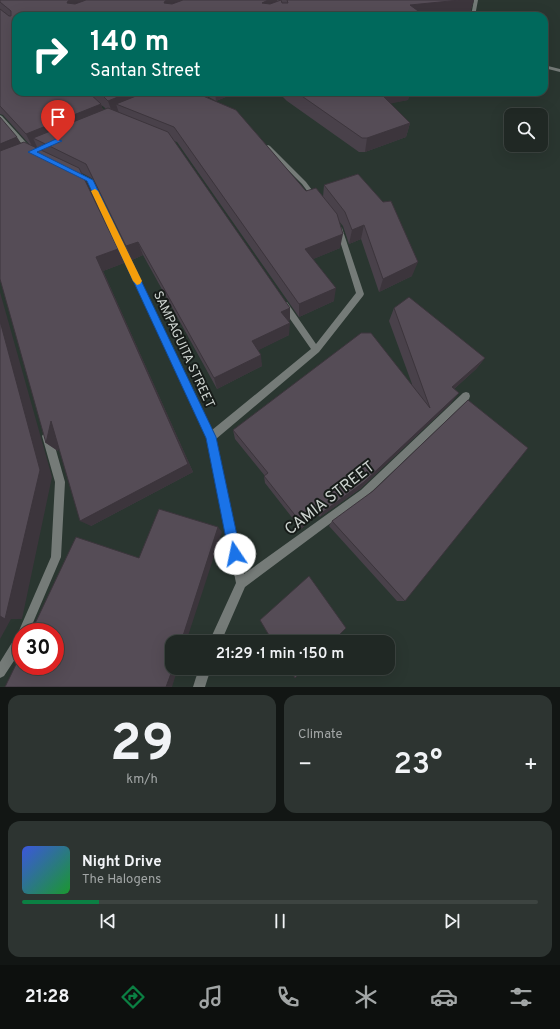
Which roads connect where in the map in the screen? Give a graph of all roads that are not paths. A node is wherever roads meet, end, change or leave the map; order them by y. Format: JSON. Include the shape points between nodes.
{"nodes":[{"id":1,"x":475,"y":0,"type":"edge"},
{"id":2,"x":467,"y":1,"type":"edge"},
{"id":3,"x":474,"y":12,"type":"edge"},
{"id":4,"x":548,"y":67,"type":"edge"},
{"id":5,"x":560,"y":71,"type":"edge"},
{"id":6,"x":0,"y":117,"type":"edge"},
{"id":7,"x":262,"y":142,"type":"edge"},
{"id":8,"x":33,"y":152,"type":"edge"},
{"id":9,"x":64,"y":167,"type":"edge"},
{"id":10,"x":318,"y":202,"type":"edge"},
{"id":11,"x":334,"y":221,"type":"edge"},
{"id":12,"x":280,"y":298,"type":"edge"},
{"id":13,"x":316,"y":350,"type":"junction"},
{"id":14,"x":466,"y":396,"type":"dead end"},
{"id":15,"x":45,"y":430,"type":"edge"},
{"id":16,"x":211,"y":437,"type":"junction"},
{"id":17,"x":241,"y":583,"type":"junction"},
{"id":18,"x":27,"y":623,"type":"edge"},
{"id":19,"x":218,"y":635,"type":"edge"},
{"id":20,"x":12,"y":654,"type":"edge"},
{"id":21,"x":0,"y":672,"type":"edge"},
{"id":22,"x":203,"y":675,"type":"edge"},
{"id":23,"x":199,"y":687,"type":"edge"}],
"edges":[{"from":1,"to":2,"type":"street"},
{"from":1,"to":3,"type":"street"},
{"from":4,"to":5,"type":"street"},
{"from":6,"to":8,"type":"street"},
{"from":7,"to":10,"type":"street","via":[[304,183]]},
{"from":9,"to":16,"type":"street","name":"SAMPAGUITA STREET","via":[[90,180]]},
{"from":11,"to":13,"type":"street","via":[[360,294]]},
{"from":12,"to":13,"type":"street"},
{"from":13,"to":16,"type":"street"},
{"from":14,"to":17,"type":"street","name":"CAMIA STREET","via":[[364,493]]},
{"from":15,"to":18,"type":"street","via":[[60,482],[56,557]]},
{"from":16,"to":17,"type":"street","name":"SAMPAGUITA STREET"},
{"from":17,"to":19,"type":"street"},
{"from":20,"to":21,"type":"street"},
{"from":22,"to":23,"type":"street"}]}
